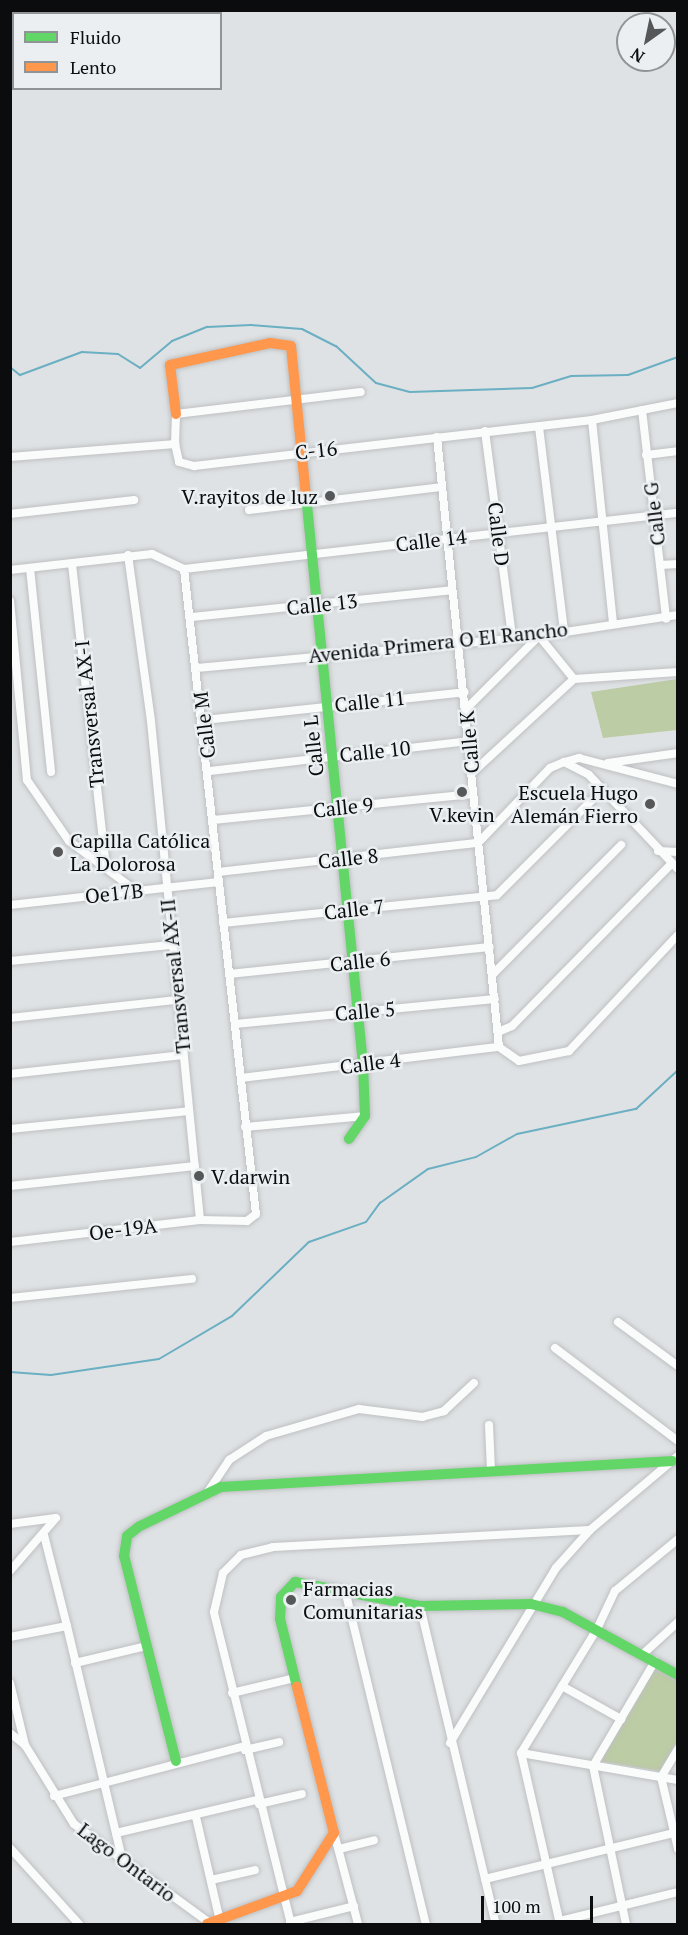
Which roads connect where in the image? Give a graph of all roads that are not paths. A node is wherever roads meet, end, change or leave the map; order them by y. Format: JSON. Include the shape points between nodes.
{"nodes":[{"id":1,"x":361,"y":392,"type":"dead end"},
{"id":2,"x":299,"y":400,"type":"junction"},
{"id":3,"x":678,"y":403,"type":"edge"},
{"id":4,"x":642,"y":410,"type":"junction"},
{"id":5,"x":176,"y":414,"type":"junction"},
{"id":6,"x":592,"y":420,"type":"junction"},
{"id":7,"x":539,"y":427,"type":"junction"},
{"id":8,"x":485,"y":431,"type":"junction"},
{"id":9,"x":437,"y":436,"type":"junction"},
{"id":10,"x":175,"y":444,"type":"junction"},
{"id":11,"x":300,"y":451,"type":"junction"},
{"id":12,"x":678,"y":451,"type":"edge"},
{"id":13,"x":646,"y":455,"type":"junction"},
{"id":14,"x":10,"y":457,"type":"edge"},
{"id":15,"x":441,"y":487,"type":"junction"},
{"id":16,"x":134,"y":500,"type":"dead end"},
{"id":17,"x":306,"y":502,"type":"junction"},
{"id":18,"x":249,"y":510,"type":"dead end"},
{"id":19,"x":678,"y":513,"type":"edge"},
{"id":20,"x":10,"y":514,"type":"edge"},
{"id":21,"x":654,"y":516,"type":"junction"},
{"id":22,"x":602,"y":520,"type":"junction"},
{"id":23,"x":551,"y":528,"type":"junction"},
{"id":24,"x":498,"y":532,"type":"junction"},
{"id":25,"x":447,"y":537,"type":"junction"},
{"id":26,"x":312,"y":554,"type":"junction"},
{"id":27,"x":128,"y":555,"type":"junction"},
{"id":28,"x":72,"y":564,"type":"junction"},
{"id":29,"x":678,"y":564,"type":"edge"},
{"id":30,"x":660,"y":565,"type":"junction"},
{"id":31,"x":30,"y":568,"type":"junction"},
{"id":32,"x":184,"y":569,"type":"junction"},
{"id":33,"x":10,"y":570,"type":"edge"},
{"id":34,"x":452,"y":590,"type":"junction"},
{"id":35,"x":10,"y":601,"type":"edge"},
{"id":36,"x":317,"y":605,"type":"junction"},
{"id":37,"x":678,"y":615,"type":"edge"},
{"id":38,"x":192,"y":617,"type":"junction"},
{"id":39,"x":666,"y":619,"type":"junction"},
{"id":40,"x":612,"y":623,"type":"junction"},
{"id":41,"x":564,"y":630,"type":"junction"},
{"id":42,"x":539,"y":636,"type":"junction"},
{"id":43,"x":512,"y":637,"type":"junction"},
{"id":44,"x":457,"y":640,"type":"junction"},
{"id":45,"x":320,"y":653,"type":"junction"},
{"id":46,"x":197,"y":668,"type":"junction"},
{"id":47,"x":678,"y":672,"type":"edge"},
{"id":48,"x":574,"y":679,"type":"junction"},
{"id":49,"x":464,"y":692,"type":"junction"},
{"id":50,"x":327,"y":706,"type":"junction"},
{"id":51,"x":467,"y":708,"type":"junction"},
{"id":52,"x":204,"y":720,"type":"junction"},
{"id":53,"x":468,"y":741,"type":"junction"},
{"id":54,"x":678,"y":753,"type":"edge"},
{"id":55,"x":333,"y":756,"type":"junction"},
{"id":56,"x":564,"y":762,"type":"junction"},
{"id":57,"x":593,"y":762,"type":"junction"},
{"id":58,"x":603,"y":763,"type":"junction"},
{"id":59,"x":210,"y":771,"type":"junction"},
{"id":60,"x":51,"y":772,"type":"dead end"},
{"id":61,"x":472,"y":773,"type":"junction"},
{"id":62,"x":589,"y":776,"type":"junction"},
{"id":63,"x":678,"y":784,"type":"edge"},
{"id":64,"x":603,"y":789,"type":"junction"},
{"id":65,"x":473,"y":794,"type":"junction"},
{"id":66,"x":338,"y":808,"type":"junction"},
{"id":67,"x":213,"y":820,"type":"junction"},
{"id":68,"x":478,"y":843,"type":"junction"},
{"id":69,"x":621,"y":845,"type":"dead end"},
{"id":70,"x":658,"y":851,"type":"junction"},
{"id":71,"x":678,"y":852,"type":"edge"},
{"id":72,"x":343,"y":858,"type":"junction"},
{"id":73,"x":672,"y":862,"type":"junction"},
{"id":74,"x":105,"y":865,"type":"junction"},
{"id":75,"x":678,"y":869,"type":"edge"},
{"id":76,"x":218,"y":872,"type":"junction"},
{"id":77,"x":219,"y":882,"type":"junction"},
{"id":78,"x":167,"y":888,"type":"junction"},
{"id":79,"x":135,"y":890,"type":"junction"},
{"id":80,"x":484,"y":896,"type":"junction"},
{"id":81,"x":10,"y":905,"type":"edge"},
{"id":82,"x":347,"y":910,"type":"junction"},
{"id":83,"x":223,"y":922,"type":"junction"},
{"id":84,"x":678,"y":935,"type":"edge"},
{"id":85,"x":170,"y":945,"type":"junction"},
{"id":86,"x":490,"y":947,"type":"junction"},
{"id":87,"x":10,"y":961,"type":"edge"},
{"id":88,"x":353,"y":962,"type":"junction"},
{"id":89,"x":229,"y":974,"type":"junction"},
{"id":90,"x":493,"y":974,"type":"junction"},
{"id":91,"x":495,"y":999,"type":"junction"},
{"id":92,"x":177,"y":1000,"type":"junction"},
{"id":93,"x":357,"y":1011,"type":"junction"},
{"id":94,"x":10,"y":1018,"type":"edge"},
{"id":95,"x":235,"y":1024,"type":"junction"},
{"id":96,"x":498,"y":1032,"type":"junction"},
{"id":97,"x":499,"y":1047,"type":"junction"},
{"id":98,"x":183,"y":1055,"type":"junction"},
{"id":99,"x":363,"y":1065,"type":"junction"},
{"id":100,"x":10,"y":1074,"type":"edge"},
{"id":101,"x":241,"y":1078,"type":"junction"},
{"id":102,"x":189,"y":1112,"type":"junction"},
{"id":103,"x":364,"y":1116,"type":"junction"},
{"id":104,"x":245,"y":1127,"type":"junction"},
{"id":105,"x":10,"y":1129,"type":"edge"},
{"id":106,"x":349,"y":1139,"type":"dead end"},
{"id":107,"x":195,"y":1166,"type":"junction"},
{"id":108,"x":10,"y":1186,"type":"edge"},
{"id":109,"x":200,"y":1220,"type":"junction"},
{"id":110,"x":10,"y":1242,"type":"edge"},
{"id":111,"x":192,"y":1279,"type":"dead end"},
{"id":112,"x":10,"y":1298,"type":"edge"},
{"id":113,"x":618,"y":1322,"type":"dead end"},
{"id":114,"x":555,"y":1348,"type":"dead end"},
{"id":115,"x":678,"y":1366,"type":"edge"},
{"id":116,"x":474,"y":1383,"type":"dead end"},
{"id":117,"x":489,"y":1425,"type":"dead end"},
{"id":118,"x":678,"y":1441,"type":"edge"},
{"id":119,"x":675,"y":1459,"type":"edge"},
{"id":120,"x":491,"y":1470,"type":"junction"},
{"id":121,"x":207,"y":1494,"type":"junction"},
{"id":122,"x":10,"y":1524,"type":"edge"},
{"id":123,"x":590,"y":1530,"type":"junction"},
{"id":124,"x":44,"y":1535,"type":"junction"},
{"id":125,"x":678,"y":1539,"type":"edge"},
{"id":126,"x":10,"y":1571,"type":"edge"},
{"id":127,"x":345,"y":1590,"type":"junction"},
{"id":128,"x":531,"y":1605,"type":"junction"},
{"id":129,"x":420,"y":1606,"type":"junction"},
{"id":130,"x":678,"y":1622,"type":"edge"},
{"id":131,"x":67,"y":1626,"type":"junction"},
{"id":132,"x":597,"y":1629,"type":"junction"},
{"id":133,"x":10,"y":1637,"type":"edge"},
{"id":134,"x":147,"y":1646,"type":"junction"},
{"id":135,"x":643,"y":1654,"type":"junction"},
{"id":136,"x":655,"y":1661,"type":"junction"},
{"id":137,"x":75,"y":1663,"type":"junction"},
{"id":138,"x":678,"y":1675,"type":"edge"},
{"id":139,"x":295,"y":1678,"type":"junction"},
{"id":140,"x":10,"y":1683,"type":"edge"},
{"id":141,"x":562,"y":1686,"type":"junction"},
{"id":142,"x":232,"y":1693,"type":"junction"},
{"id":143,"x":621,"y":1719,"type":"junction"},
{"id":144,"x":10,"y":1733,"type":"edge"},
{"id":145,"x":279,"y":1742,"type":"dead end"},
{"id":146,"x":450,"y":1743,"type":"junction"},
{"id":147,"x":25,"y":1745,"type":"junction"},
{"id":148,"x":244,"y":1748,"type":"junction"},
{"id":149,"x":678,"y":1749,"type":"edge"},
{"id":150,"x":521,"y":1753,"type":"junction"},
{"id":151,"x":176,"y":1761,"type":"junction"},
{"id":152,"x":593,"y":1766,"type":"junction"},
{"id":153,"x":661,"y":1777,"type":"junction"},
{"id":154,"x":678,"y":1780,"type":"edge"},
{"id":155,"x":104,"y":1781,"type":"junction"},
{"id":156,"x":302,"y":1794,"type":"dead end"},
{"id":157,"x":54,"y":1796,"type":"junction"},
{"id":158,"x":258,"y":1802,"type":"junction"},
{"id":159,"x":196,"y":1817,"type":"junction"},
{"id":160,"x":116,"y":1833,"type":"junction"},
{"id":161,"x":334,"y":1833,"type":"junction"},
{"id":162,"x":676,"y":1833,"type":"edge"},
{"id":163,"x":374,"y":1840,"type":"dead end"},
{"id":164,"x":10,"y":1848,"type":"edge"},
{"id":165,"x":339,"y":1849,"type":"junction"},
{"id":166,"x":610,"y":1849,"type":"junction"},
{"id":167,"x":678,"y":1849,"type":"edge"},
{"id":168,"x":123,"y":1862,"type":"junction"},
{"id":169,"x":545,"y":1862,"type":"junction"},
{"id":170,"x":255,"y":1870,"type":"dead end"},
{"id":171,"x":211,"y":1880,"type":"junction"},
{"id":172,"x":484,"y":1880,"type":"junction"},
{"id":173,"x":678,"y":1892,"type":"edge"},
{"id":174,"x":282,"y":1897,"type":"junction"},
{"id":175,"x":354,"y":1906,"type":"junction"},
{"id":176,"x":622,"y":1907,"type":"junction"},
{"id":177,"x":212,"y":1922,"type":"edge"},
{"id":178,"x":290,"y":1923,"type":"edge"},
{"id":179,"x":560,"y":1923,"type":"edge"},
{"id":180,"x":78,"y":1924,"type":"edge"},
{"id":181,"x":358,"y":1924,"type":"edge"},
{"id":182,"x":426,"y":1924,"type":"edge"},
{"id":183,"x":496,"y":1924,"type":"edge"},
{"id":184,"x":626,"y":1924,"type":"edge"}],
"edges":[{"from":1,"to":2,"type":"street"},
{"from":2,"to":5,"type":"street"},
{"from":2,"to":5,"type":"street","name":"Calle L","via":[[291,346],[270,343],[170,365]]},
{"from":2,"to":11,"type":"street","name":"Calle L"},
{"from":3,"to":4,"type":"street","name":"C-16"},
{"from":4,"to":6,"type":"street","name":"C-16"},
{"from":4,"to":13,"type":"street","name":"Calle G"},
{"from":5,"to":10,"type":"street"},
{"from":6,"to":7,"type":"street","name":"C-16"},
{"from":6,"to":22,"type":"street"},
{"from":7,"to":8,"type":"street","name":"C-16"},
{"from":7,"to":23,"type":"street"},
{"from":8,"to":9,"type":"street","name":"C-16"},
{"from":8,"to":24,"type":"street","name":"Calle D"},
{"from":9,"to":11,"type":"street","name":"C-16"},
{"from":9,"to":15,"type":"street","name":"Calle K"},
{"from":10,"to":11,"type":"street","name":"C-16","via":[[179,462],[194,466]]},
{"from":10,"to":14,"type":"street"},
{"from":11,"to":17,"type":"street","name":"Calle L"},
{"from":12,"to":13,"type":"street"},
{"from":13,"to":21,"type":"street","name":"Calle G"},
{"from":15,"to":17,"type":"street"},
{"from":15,"to":25,"type":"street","name":"Calle K"},
{"from":16,"to":20,"type":"street"},
{"from":17,"to":18,"type":"street"},
{"from":17,"to":26,"type":"street","name":"Calle L"},
{"from":19,"to":21,"type":"street","name":"Calle 14"},
{"from":21,"to":22,"type":"street","name":"Calle 14"},
{"from":21,"to":30,"type":"street","name":"Calle G"},
{"from":22,"to":23,"type":"street","name":"Calle 14"},
{"from":22,"to":40,"type":"street"},
{"from":23,"to":24,"type":"street","name":"Calle 14"},
{"from":23,"to":41,"type":"street"},
{"from":24,"to":25,"type":"street","name":"Calle 14"},
{"from":24,"to":43,"type":"street","name":"Calle D"},
{"from":25,"to":26,"type":"street","name":"Calle 14"},
{"from":25,"to":34,"type":"street","name":"Calle K"},
{"from":26,"to":32,"type":"street","name":"Calle 14"},
{"from":26,"to":36,"type":"street","name":"Calle L"},
{"from":27,"to":28,"type":"street"},
{"from":27,"to":32,"type":"street","via":[[163,557]]},
{"from":27,"to":78,"type":"street","name":"Transversal AX-II"},
{"from":28,"to":31,"type":"street"},
{"from":28,"to":74,"type":"street","name":"Transversal AX-I"},
{"from":29,"to":30,"type":"street"},
{"from":30,"to":39,"type":"street","name":"Calle G"},
{"from":31,"to":33,"type":"street"},
{"from":31,"to":60,"type":"street"},
{"from":32,"to":38,"type":"street","name":"Calle M"},
{"from":34,"to":36,"type":"street","name":"Calle 13"},
{"from":34,"to":44,"type":"street","name":"Calle K"},
{"from":35,"to":74,"type":"street","via":[[27,780],[55,826]]},
{"from":36,"to":38,"type":"street","name":"Calle 13"},
{"from":36,"to":45,"type":"street","name":"Calle L"},
{"from":37,"to":39,"type":"street","name":"Avenida Primera O El Rancho"},
{"from":38,"to":46,"type":"street","name":"Calle M"},
{"from":39,"to":40,"type":"street","name":"Avenida Primera O El Rancho"},
{"from":40,"to":41,"type":"street","name":"Avenida Primera O El Rancho"},
{"from":41,"to":42,"type":"street","name":"Avenida Primera O El Rancho"},
{"from":42,"to":43,"type":"street","name":"Avenida Primera O El Rancho"},
{"from":42,"to":48,"type":"street"},
{"from":42,"to":51,"type":"street"},
{"from":43,"to":44,"type":"street","name":"Avenida Primera O El Rancho"},
{"from":44,"to":45,"type":"street","name":"Avenida Primera O El Rancho"},
{"from":44,"to":49,"type":"street","name":"Calle K"},
{"from":45,"to":46,"type":"street","name":"Avenida Primera O El Rancho"},
{"from":45,"to":50,"type":"street","name":"Calle L"},
{"from":46,"to":52,"type":"street","name":"Calle M"},
{"from":47,"to":48,"type":"street"},
{"from":48,"to":61,"type":"street"},
{"from":49,"to":50,"type":"street","name":"Calle 11"},
{"from":49,"to":51,"type":"street","name":"Calle K"},
{"from":50,"to":52,"type":"street","name":"Calle 11"},
{"from":50,"to":55,"type":"street","name":"Calle L"},
{"from":51,"to":53,"type":"street","name":"Calle K"},
{"from":52,"to":59,"type":"street","name":"Calle M"},
{"from":53,"to":55,"type":"street","name":"Calle 10"},
{"from":53,"to":61,"type":"street","name":"Calle K"},
{"from":54,"to":58,"type":"street"},
{"from":55,"to":59,"type":"street","name":"Calle 10"},
{"from":55,"to":66,"type":"street","name":"Calle L"},
{"from":56,"to":57,"type":"street"},
{"from":56,"to":62,"type":"street"},
{"from":56,"to":68,"type":"street","via":[[549,768]]},
{"from":57,"to":58,"type":"street"},
{"from":57,"to":62,"type":"street"},
{"from":58,"to":63,"type":"street"},
{"from":59,"to":67,"type":"street","name":"Calle M"},
{"from":61,"to":65,"type":"street","name":"Calle K"},
{"from":62,"to":64,"type":"street"},
{"from":64,"to":70,"type":"street"},
{"from":64,"to":80,"type":"street","via":[[497,895]]},
{"from":65,"to":66,"type":"street","name":"Calle 9"},
{"from":65,"to":68,"type":"street","name":"Calle K"},
{"from":66,"to":67,"type":"street","name":"Calle 9"},
{"from":66,"to":72,"type":"street","name":"Calle L"},
{"from":67,"to":76,"type":"street","name":"Calle M"},
{"from":68,"to":72,"type":"street","name":"Calle 8"},
{"from":68,"to":80,"type":"street","name":"Calle K"},
{"from":69,"to":90,"type":"street"},
{"from":70,"to":71,"type":"street"},
{"from":70,"to":73,"type":"street"},
{"from":72,"to":76,"type":"street","name":"Calle 8"},
{"from":72,"to":82,"type":"street","name":"Calle L"},
{"from":73,"to":75,"type":"street"},
{"from":73,"to":96,"type":"street","via":[[512,1026]]},
{"from":74,"to":79,"type":"street"},
{"from":76,"to":77,"type":"street","name":"Calle M"},
{"from":77,"to":78,"type":"street","name":"Oe17B"},
{"from":77,"to":83,"type":"street"},
{"from":78,"to":79,"type":"street","name":"Oe17B"},
{"from":78,"to":85,"type":"street","name":"Transversal AX-II"},
{"from":79,"to":81,"type":"street","name":"Oe17B"},
{"from":80,"to":82,"type":"street","name":"Calle 7"},
{"from":80,"to":86,"type":"street","name":"Calle K"},
{"from":82,"to":83,"type":"street","name":"Calle 7"},
{"from":82,"to":88,"type":"street","name":"Calle L"},
{"from":83,"to":89,"type":"street"},
{"from":84,"to":97,"type":"street","via":[[568,1051],[519,1061]]},
{"from":85,"to":87,"type":"street"},
{"from":85,"to":92,"type":"street","name":"Transversal AX-II"},
{"from":86,"to":88,"type":"street","name":"Calle 6"},
{"from":86,"to":90,"type":"street","name":"Calle K"},
{"from":88,"to":89,"type":"street","name":"Calle 6"},
{"from":88,"to":93,"type":"street","name":"Calle L"},
{"from":89,"to":95,"type":"street"},
{"from":90,"to":91,"type":"street","name":"Calle K"},
{"from":91,"to":93,"type":"street","name":"Calle 5"},
{"from":91,"to":96,"type":"street","name":"Calle K"},
{"from":92,"to":94,"type":"street"},
{"from":92,"to":98,"type":"street","name":"Transversal AX-II"},
{"from":93,"to":95,"type":"street","name":"Calle 5"},
{"from":93,"to":99,"type":"street","name":"Calle L"},
{"from":95,"to":101,"type":"street"},
{"from":96,"to":97,"type":"street","name":"Calle K"},
{"from":97,"to":99,"type":"street","name":"Calle 4"},
{"from":98,"to":100,"type":"street"},
{"from":98,"to":102,"type":"street","name":"Transversal AX-II"},
{"from":99,"to":101,"type":"street","name":"Calle 4"},
{"from":99,"to":103,"type":"street","name":"Calle L"},
{"from":101,"to":104,"type":"street"},
{"from":102,"to":105,"type":"street"},
{"from":102,"to":107,"type":"street","name":"Transversal AX-II"},
{"from":103,"to":104,"type":"street"},
{"from":103,"to":106,"type":"street"},
{"from":104,"to":109,"type":"street","name":"Oe-19A","via":[[256,1210],[250,1220]]},
{"from":107,"to":108,"type":"street"},
{"from":107,"to":109,"type":"street","name":"Transversal AX-II"},
{"from":109,"to":110,"type":"street","name":"Oe-19A"},
{"from":111,"to":112,"type":"street"},
{"from":113,"to":115,"type":"street"},
{"from":114,"to":118,"type":"street"},
{"from":116,"to":121,"type":"street","via":[[444,1411],[422,1417],[359,1409],[266,1436],[229,1460]]},
{"from":117,"to":120,"type":"street"},
{"from":119,"to":120,"type":"street"},
{"from":119,"to":123,"type":"street"},
{"from":120,"to":121,"type":"street","via":[[221,1487]]},
{"from":121,"to":134,"type":"street","via":[[126,1536],[124,1556]]},
{"from":122,"to":124,"type":"street","via":[[54,1516],[55,1523]]},
{"from":123,"to":128,"type":"street"},
{"from":123,"to":142,"type":"street","via":[[273,1547],[241,1556],[223,1573],[215,1594]]},
{"from":124,"to":126,"type":"street"},
{"from":124,"to":131,"type":"street"},
{"from":125,"to":132,"type":"street","via":[[615,1591]]},
{"from":127,"to":129,"type":"street"},
{"from":127,"to":139,"type":"street","via":[[310,1581],[284,1591],[280,1619]]},
{"from":127,"to":182,"type":"street"},
{"from":128,"to":129,"type":"street"},
{"from":128,"to":132,"type":"street"},
{"from":128,"to":146,"type":"street"},
{"from":129,"to":146,"type":"street"},
{"from":130,"to":135,"type":"street"},
{"from":131,"to":133,"type":"street"},
{"from":131,"to":137,"type":"street"},
{"from":132,"to":135,"type":"street"},
{"from":132,"to":141,"type":"street"},
{"from":134,"to":137,"type":"street"},
{"from":134,"to":151,"type":"street"},
{"from":135,"to":136,"type":"street"},
{"from":136,"to":138,"type":"street"},
{"from":136,"to":143,"type":"street"},
{"from":137,"to":155,"type":"street"},
{"from":139,"to":142,"type":"street"},
{"from":139,"to":161,"type":"street"},
{"from":140,"to":147,"type":"street"},
{"from":141,"to":143,"type":"street"},
{"from":141,"to":150,"type":"street"},
{"from":142,"to":148,"type":"street"},
{"from":143,"to":152,"type":"street"},
{"from":144,"to":147,"type":"street","name":"Lago Ontario"},
{"from":145,"to":148,"type":"street"},
{"from":146,"to":172,"type":"street"},
{"from":147,"to":157,"type":"street","name":"Lago Ontario"},
{"from":148,"to":151,"type":"street"},
{"from":148,"to":158,"type":"street"},
{"from":149,"to":153,"type":"street"},
{"from":150,"to":152,"type":"street"},
{"from":150,"to":169,"type":"street"},
{"from":151,"to":155,"type":"street"},
{"from":152,"to":153,"type":"street"},
{"from":152,"to":166,"type":"street"},
{"from":153,"to":154,"type":"street"},
{"from":153,"to":162,"type":"street"},
{"from":155,"to":157,"type":"street"},
{"from":155,"to":160,"type":"street"},
{"from":156,"to":158,"type":"street"},
{"from":157,"to":168,"type":"street","name":"Lago Ontario","via":[[74,1824]]},
{"from":158,"to":159,"type":"street"},
{"from":158,"to":174,"type":"street"},
{"from":159,"to":160,"type":"street"},
{"from":159,"to":171,"type":"street"},
{"from":160,"to":168,"type":"street"},
{"from":161,"to":165,"type":"street"},
{"from":161,"to":174,"type":"street","via":[[303,1886]]},
{"from":162,"to":166,"type":"street"},
{"from":162,"to":167,"type":"street"},
{"from":163,"to":165,"type":"street"},
{"from":164,"to":180,"type":"street"},
{"from":165,"to":175,"type":"street"},
{"from":166,"to":169,"type":"street"},
{"from":166,"to":176,"type":"street"},
{"from":168,"to":177,"type":"street","name":"Lago Ontario"},
{"from":169,"to":172,"type":"street"},
{"from":169,"to":179,"type":"street"},
{"from":170,"to":171,"type":"street"},
{"from":171,"to":177,"type":"street"},
{"from":172,"to":183,"type":"street"},
{"from":173,"to":176,"type":"street"},
{"from":174,"to":177,"type":"street"},
{"from":174,"to":178,"type":"street"},
{"from":175,"to":178,"type":"street"},
{"from":175,"to":181,"type":"street"},
{"from":176,"to":179,"type":"street"},
{"from":176,"to":184,"type":"street"}]}
